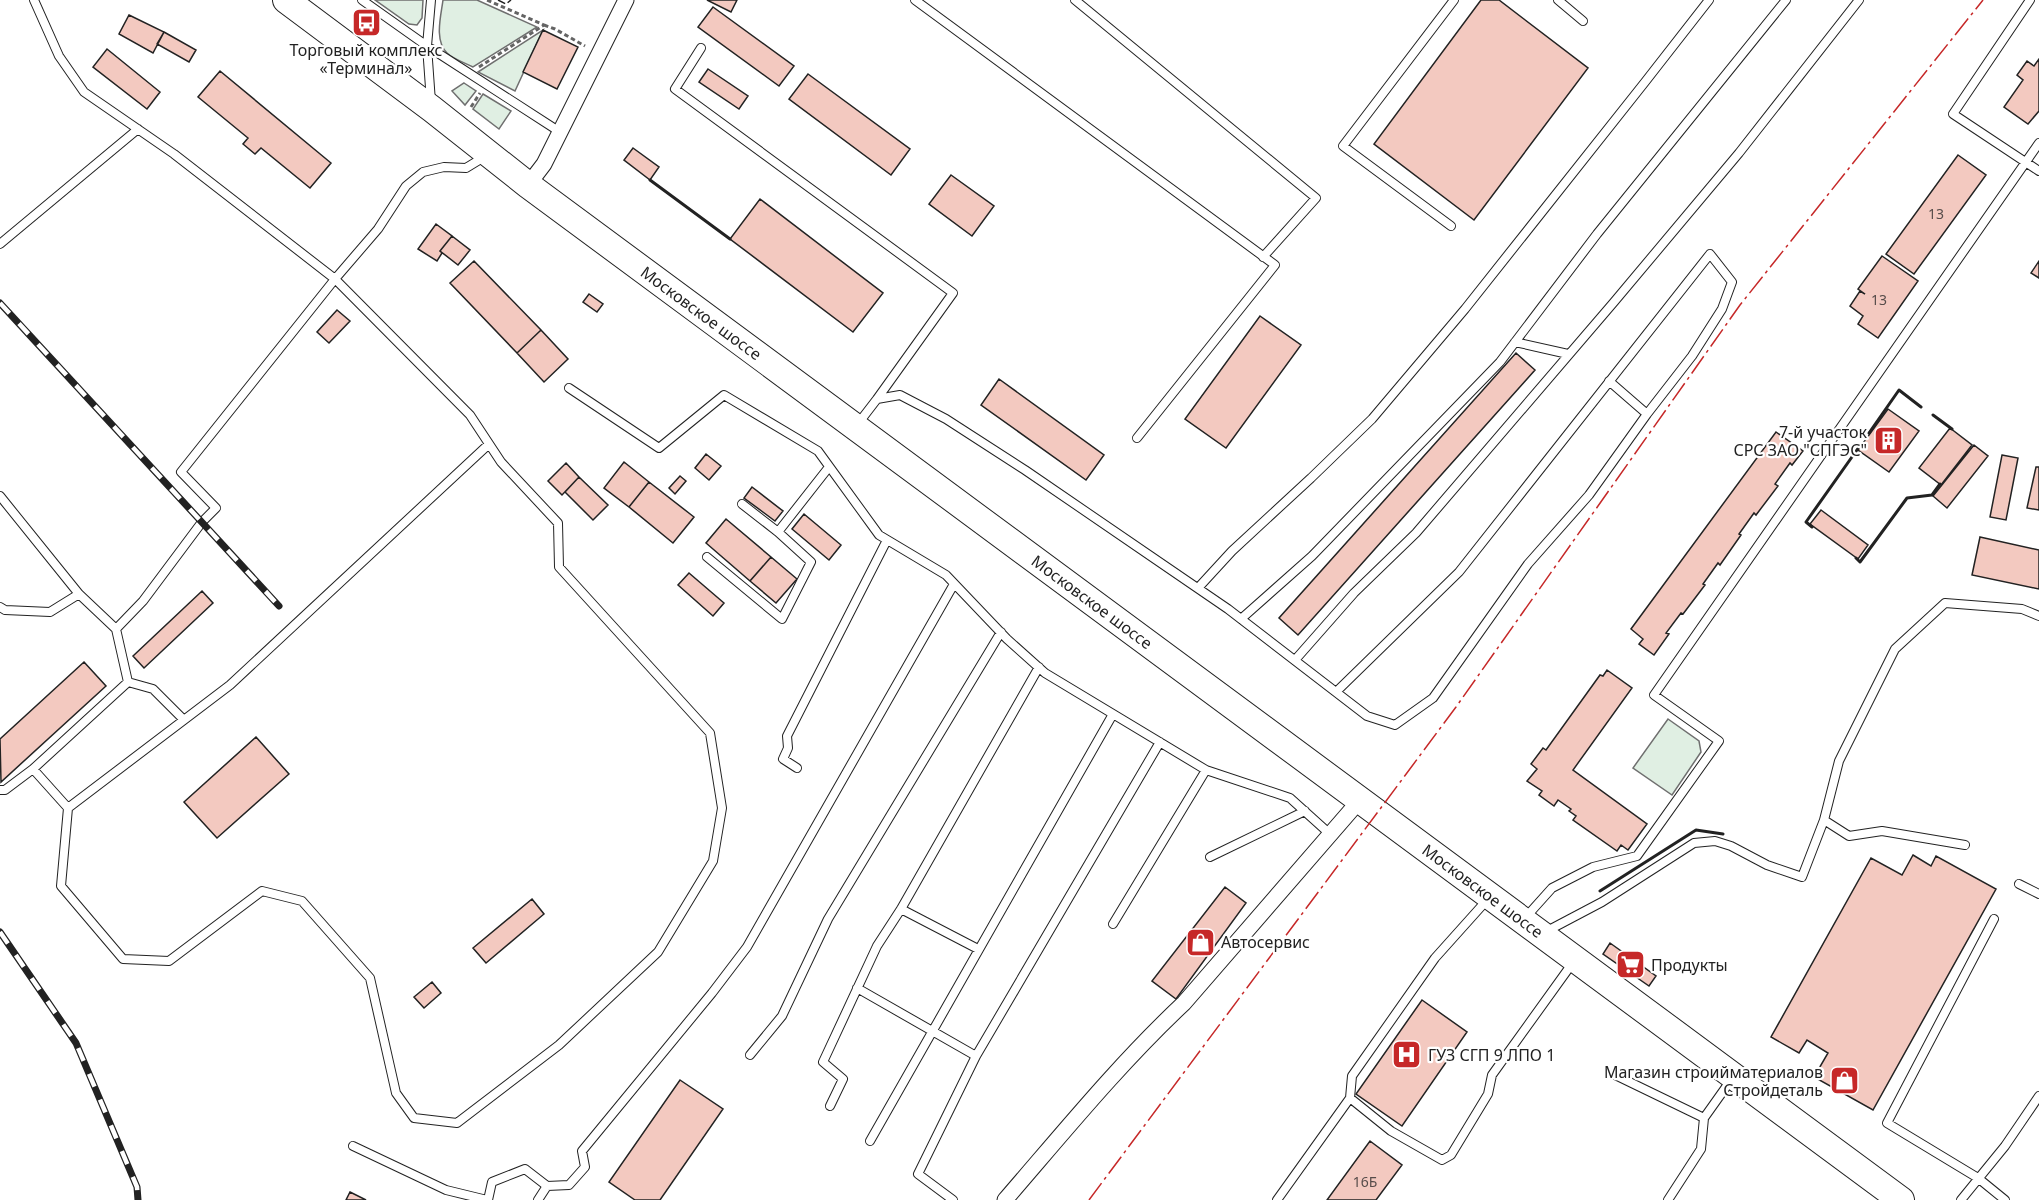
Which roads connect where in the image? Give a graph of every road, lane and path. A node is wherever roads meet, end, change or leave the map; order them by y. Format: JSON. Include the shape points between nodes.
{"nodes":[{"id":1,"x":33,"y":0,"type":"edge"},
{"id":2,"x":286,"y":0,"type":"edge"},
{"id":3,"x":362,"y":0,"type":"edge"},
{"id":4,"x":431,"y":0,"type":"edge"},
{"id":5,"x":487,"y":0,"type":"edge"},
{"id":6,"x":626,"y":0,"type":"edge"},
{"id":7,"x":915,"y":0,"type":"edge"},
{"id":8,"x":1075,"y":0,"type":"edge"},
{"id":9,"x":1454,"y":0,"type":"edge"},
{"id":10,"x":1558,"y":0,"type":"edge"},
{"id":11,"x":1709,"y":0,"type":"edge"},
{"id":12,"x":1786,"y":0,"type":"edge"},
{"id":13,"x":1859,"y":0,"type":"edge"},
{"id":14,"x":2030,"y":0,"type":"edge"},
{"id":15,"x":1583,"y":21,"type":"dead end"},
{"id":16,"x":544,"y":25,"type":"junction"},
{"id":17,"x":427,"y":46,"type":"junction"},
{"id":18,"x":586,"y":46,"type":"dead end"},
{"id":19,"x":701,"y":48,"type":"dead end"},
{"id":20,"x":469,"y":74,"type":"junction"},
{"id":21,"x":432,"y":109,"type":"junction"},
{"id":22,"x":138,"y":129,"type":"junction"},
{"id":23,"x":560,"y":132,"type":"junction"},
{"id":24,"x":2039,"y":142,"type":"edge"},
{"id":25,"x":489,"y":154,"type":"junction"},
{"id":26,"x":2025,"y":162,"type":"junction"},
{"id":27,"x":2039,"y":171,"type":"edge"},
{"id":28,"x":528,"y":185,"type":"junction"},
{"id":29,"x":1451,"y":226,"type":"dead end"},
{"id":30,"x":0,"y":244,"type":"edge"},
{"id":31,"x":1263,"y":257,"type":"junction"},
{"id":32,"x":335,"y":279,"type":"junction"},
{"id":33,"x":1515,"y":342,"type":"junction"},
{"id":34,"x":1568,"y":354,"type":"junction"},
{"id":35,"x":1609,"y":381,"type":"junction"},
{"id":36,"x":568,"y":388,"type":"dead end"},
{"id":37,"x":877,"y":399,"type":"junction"},
{"id":38,"x":1647,"y":414,"type":"junction"},
{"id":39,"x":857,"y":426,"type":"junction"},
{"id":40,"x":1137,"y":438,"type":"dead end"},
{"id":41,"x":489,"y":444,"type":"junction"},
{"id":42,"x":829,"y":467,"type":"junction"},
{"id":43,"x":0,"y":496,"type":"edge"},
{"id":44,"x":742,"y":504,"type":"dead end"},
{"id":45,"x":778,"y":532,"type":"junction"},
{"id":46,"x":887,"y":540,"type":"junction"},
{"id":47,"x":707,"y":557,"type":"dead end"},
{"id":48,"x":954,"y":584,"type":"junction"},
{"id":49,"x":1198,"y":588,"type":"junction"},
{"id":50,"x":79,"y":594,"type":"junction"},
{"id":51,"x":0,"y":608,"type":"edge"},
{"id":52,"x":2039,"y":616,"type":"edge"},
{"id":53,"x":1241,"y":619,"type":"junction"},
{"id":54,"x":116,"y":629,"type":"junction"},
{"id":55,"x":1000,"y":632,"type":"junction"},
{"id":56,"x":1295,"y":660,"type":"junction"},
{"id":57,"x":1039,"y":667,"type":"junction"},
{"id":58,"x":128,"y":682,"type":"junction"},
{"id":59,"x":1336,"y":692,"type":"junction"},
{"id":60,"x":1113,"y":714,"type":"junction"},
{"id":61,"x":184,"y":720,"type":"junction"},
{"id":62,"x":1160,"y":742,"type":"junction"},
{"id":63,"x":797,"y":768,"type":"dead end"},
{"id":64,"x":33,"y":769,"type":"junction"},
{"id":65,"x":1206,"y":770,"type":"junction"},
{"id":66,"x":0,"y":790,"type":"edge"},
{"id":67,"x":1360,"y":800,"type":"junction"},
{"id":68,"x":69,"y":808,"type":"junction"},
{"id":69,"x":1305,"y":811,"type":"junction"},
{"id":70,"x":1824,"y":820,"type":"junction"},
{"id":71,"x":1331,"y":835,"type":"junction"},
{"id":72,"x":1965,"y":845,"type":"dead end"},
{"id":73,"x":1210,"y":857,"type":"dead end"},
{"id":74,"x":2019,"y":884,"type":"dead end"},
{"id":75,"x":2039,"y":894,"type":"edge"},
{"id":76,"x":1490,"y":897,"type":"junction"},
{"id":77,"x":901,"y":909,"type":"junction"},
{"id":78,"x":1994,"y":919,"type":"dead end"},
{"id":79,"x":1113,"y":924,"type":"dead end"},
{"id":80,"x":1532,"y":928,"type":"junction"},
{"id":81,"x":978,"y":949,"type":"junction"},
{"id":82,"x":1575,"y":960,"type":"junction"},
{"id":83,"x":857,"y":988,"type":"junction"},
{"id":84,"x":931,"y":1031,"type":"junction"},
{"id":85,"x":750,"y":1055,"type":"dead end"},
{"id":86,"x":976,"y":1056,"type":"junction"},
{"id":87,"x":1613,"y":1074,"type":"dead end"},
{"id":88,"x":1733,"y":1076,"type":"junction"},
{"id":89,"x":2039,"y":1096,"type":"edge"},
{"id":90,"x":1350,"y":1098,"type":"junction"},
{"id":91,"x":830,"y":1106,"type":"dead end"},
{"id":92,"x":1704,"y":1118,"type":"junction"},
{"id":93,"x":870,"y":1141,"type":"dead end"},
{"id":94,"x":353,"y":1146,"type":"dead end"},
{"id":95,"x":1978,"y":1178,"type":"junction"},
{"id":96,"x":547,"y":1186,"type":"junction"},
{"id":97,"x":1888,"y":1194,"type":"edge"},
{"id":98,"x":488,"y":1200,"type":"edge"},
{"id":99,"x":538,"y":1200,"type":"edge"},
{"id":100,"x":953,"y":1200,"type":"edge"},
{"id":101,"x":1005,"y":1200,"type":"edge"},
{"id":102,"x":1277,"y":1200,"type":"edge"},
{"id":103,"x":1668,"y":1200,"type":"edge"},
{"id":104,"x":1961,"y":1200,"type":"edge"},
{"id":105,"x":2005,"y":1200,"type":"edge"}],
"edges":[{"from":1,"to":22,"type":"lane","via":[[58,56],[84,92]]},
{"from":2,"to":21,"type":"main road","name":"Московское шоссе"},
{"from":3,"to":17,"type":"lane"},
{"from":4,"to":17,"type":"lane"},
{"from":5,"to":16,"type":"path"},
{"from":6,"to":23,"type":"street"},
{"from":7,"to":31,"type":"lane"},
{"from":8,"to":31,"type":"lane","via":[[1316,198]]},
{"from":9,"to":29,"type":"lane","via":[[1343,146]]},
{"from":10,"to":15,"type":"lane"},
{"from":11,"to":49,"type":"lane","via":[[1465,309],[1372,419],[1232,550]]},
{"from":12,"to":33,"type":"lane"},
{"from":13,"to":34,"type":"lane","via":[[1739,153]]},
{"from":14,"to":26,"type":"lane","via":[[1953,114]]},
{"from":16,"to":18,"type":"path"},
{"from":16,"to":20,"type":"path"},
{"from":17,"to":20,"type":"lane"},
{"from":17,"to":21,"type":"lane"},
{"from":19,"to":37,"type":"lane","via":[[675,89],[953,293]]},
{"from":20,"to":23,"type":"lane"},
{"from":21,"to":25,"type":"main road","name":"Московское шоссе"},
{"from":22,"to":30,"type":"lane"},
{"from":22,"to":32,"type":"lane"},
{"from":23,"to":28,"type":"street"},
{"from":24,"to":26,"type":"lane"},
{"from":25,"to":28,"type":"main road","name":"Московское шоссе"},
{"from":25,"to":32,"type":"lane","via":[[466,168],[444,167],[423,172],[406,186],[378,229]]},
{"from":26,"to":27,"type":"lane"},
{"from":26,"to":80,"type":"lane","via":[[1654,695],[1719,741],[1636,856],[1593,867],[1552,888]]},
{"from":28,"to":39,"type":"main road","name":"Московское шоссе"},
{"from":31,"to":40,"type":"lane","via":[[1275,265]]},
{"from":32,"to":41,"type":"lane","via":[[470,415]]},
{"from":32,"to":54,"type":"lane","via":[[182,472],[216,508],[143,602]]},
{"from":33,"to":34,"type":"lane"},
{"from":33,"to":53,"type":"lane","via":[[1381,487]]},
{"from":34,"to":56,"type":"lane","via":[[1416,533],[1354,593]]},
{"from":35,"to":38,"type":"lane"},
{"from":35,"to":38,"type":"lane","via":[[1710,254],[1732,282],[1722,309]]},
{"from":35,"to":59,"type":"lane","via":[[1460,572]]},
{"from":36,"to":42,"type":"lane","via":[[659,448],[724,395],[818,451]]},
{"from":37,"to":39,"type":"lane"},
{"from":37,"to":49,"type":"lane","via":[[900,395],[946,419]]},
{"from":38,"to":59,"type":"lane","via":[[1589,495],[1528,564],[1433,698],[1395,724],[1367,716]]},
{"from":39,"to":67,"type":"main road","name":"Московское шоссе"},
{"from":41,"to":61,"type":"lane","via":[[230,685]]},
{"from":41,"to":68,"type":"lane","via":[[558,523],[559,567],[710,733],[722,808],[713,861],[658,952],[559,1045],[457,1123],[414,1118],[396,1093],[370,978],[302,901],[262,891],[169,961],[123,959],[61,886]]},
{"from":42,"to":45,"type":"lane"},
{"from":42,"to":46,"type":"lane","via":[[879,535]]},
{"from":43,"to":50,"type":"lane"},
{"from":44,"to":45,"type":"lane"},
{"from":45,"to":47,"type":"lane","via":[[811,562],[782,619]]},
{"from":46,"to":48,"type":"lane","via":[[946,575]]},
{"from":46,"to":63,"type":"lane","via":[[787,736],[788,748],[783,759]]},
{"from":48,"to":55,"type":"lane"},
{"from":48,"to":96,"type":"lane","via":[[747,947],[582,1151],[585,1167],[569,1185]]},
{"from":49,"to":53,"type":"lane"},
{"from":50,"to":51,"type":"lane","via":[[50,612]]},
{"from":50,"to":54,"type":"lane"},
{"from":52,"to":70,"type":"lane","via":[[2022,609],[1946,603],[1895,649],[1839,761]]},
{"from":53,"to":56,"type":"lane"},
{"from":54,"to":58,"type":"lane"},
{"from":55,"to":57,"type":"lane"},
{"from":55,"to":85,"type":"lane","via":[[828,919],[782,1016]]},
{"from":56,"to":59,"type":"lane"},
{"from":57,"to":60,"type":"lane"},
{"from":57,"to":77,"type":"lane"},
{"from":58,"to":61,"type":"lane","via":[[153,689]]},
{"from":58,"to":64,"type":"lane"},
{"from":60,"to":62,"type":"lane"},
{"from":60,"to":81,"type":"lane"},
{"from":61,"to":68,"type":"lane"},
{"from":62,"to":65,"type":"lane"},
{"from":62,"to":86,"type":"lane"},
{"from":64,"to":66,"type":"lane"},
{"from":64,"to":68,"type":"lane"},
{"from":65,"to":69,"type":"lane","via":[[1290,798]]},
{"from":65,"to":79,"type":"lane"},
{"from":67,"to":71,"type":"street"},
{"from":67,"to":76,"type":"main road","name":"Московское шоссе"},
{"from":69,"to":71,"type":"lane"},
{"from":69,"to":73,"type":"lane"},
{"from":70,"to":72,"type":"lane","via":[[1849,836],[1882,831]]},
{"from":70,"to":80,"type":"lane","via":[[1802,877],[1767,865],[1731,846],[1715,841],[1694,843],[1602,902]]},
{"from":71,"to":101,"type":"street"},
{"from":74,"to":75,"type":"lane"},
{"from":76,"to":80,"type":"main road","name":"Московское шоссе"},
{"from":76,"to":90,"type":"lane","via":[[1435,958],[1352,1076]]},
{"from":77,"to":81,"type":"lane"},
{"from":77,"to":83,"type":"lane"},
{"from":78,"to":95,"type":"lane","via":[[1887,1123]]},
{"from":80,"to":82,"type":"main road","name":"Московское шоссе"},
{"from":81,"to":84,"type":"lane"},
{"from":82,"to":88,"type":"main road","name":"Московское шоссе"},
{"from":82,"to":90,"type":"lane","via":[[1492,1075],[1488,1094],[1451,1155],[1442,1160],[1391,1131]]},
{"from":83,"to":84,"type":"lane"},
{"from":83,"to":91,"type":"lane","via":[[823,1062],[843,1079]]},
{"from":84,"to":86,"type":"lane"},
{"from":84,"to":93,"type":"lane"},
{"from":86,"to":100,"type":"lane","via":[[918,1174]]},
{"from":87,"to":92,"type":"lane"},
{"from":88,"to":92,"type":"lane"},
{"from":88,"to":97,"type":"main road","name":"Московское шоссе"},
{"from":89,"to":95,"type":"lane"},
{"from":90,"to":102,"type":"lane"},
{"from":92,"to":103,"type":"lane","via":[[1701,1149]]},
{"from":94,"to":98,"type":"lane","via":[[446,1190]]},
{"from":95,"to":104,"type":"lane"},
{"from":95,"to":105,"type":"lane"},
{"from":96,"to":98,"type":"lane","via":[[525,1169],[492,1182]]},
{"from":96,"to":99,"type":"lane"}]}
